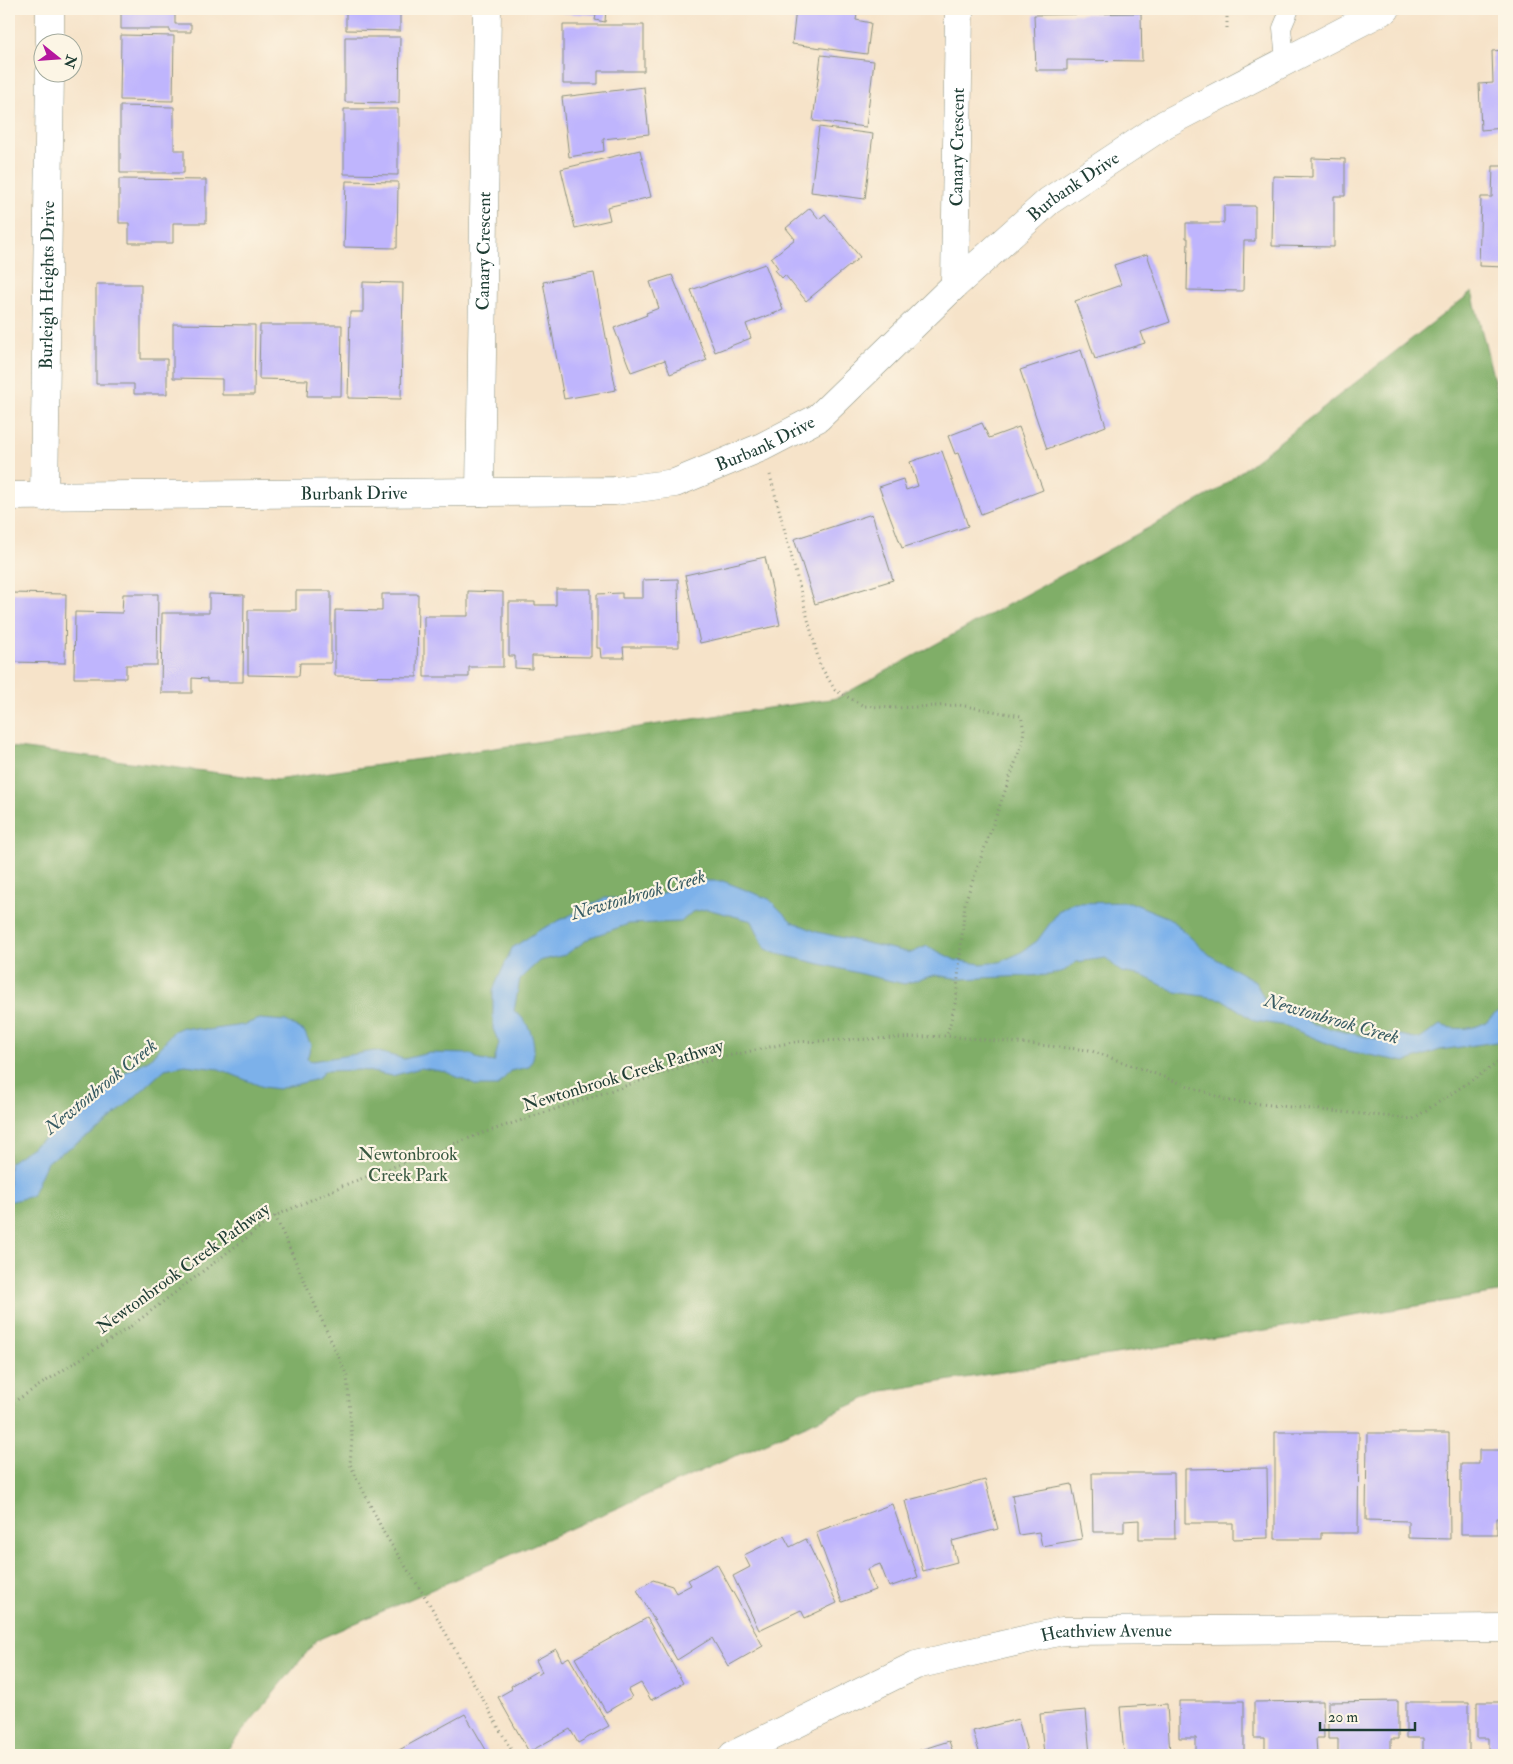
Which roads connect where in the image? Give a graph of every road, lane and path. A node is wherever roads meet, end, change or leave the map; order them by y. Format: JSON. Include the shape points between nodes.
{"nodes":[{"id":1,"x":50,"y":9,"type":"edge"},
{"id":2,"x":487,"y":9,"type":"edge"},
{"id":3,"x":959,"y":9,"type":"edge"},
{"id":4,"x":1228,"y":9,"type":"edge"},
{"id":5,"x":1290,"y":9,"type":"edge"},
{"id":6,"x":1386,"y":9,"type":"edge"},
{"id":7,"x":1227,"y":28,"type":"dead end"},
{"id":8,"x":50,"y":32,"type":"edge"},
{"id":9,"x":1285,"y":61,"type":"junction"},
{"id":10,"x":50,"y":82,"type":"edge"},
{"id":11,"x":955,"y":285,"type":"junction"},
{"id":12,"x":762,"y":447,"type":"junction"},
{"id":13,"x":480,"y":492,"type":"junction"},
{"id":14,"x":9,"y":496,"type":"edge"},
{"id":15,"x":44,"y":497,"type":"junction"},
{"id":16,"x":947,"y":1036,"type":"junction"},
{"id":17,"x":1504,"y":1058,"type":"edge"},
{"id":18,"x":275,"y":1216,"type":"junction"},
{"id":19,"x":9,"y":1405,"type":"edge"},
{"id":20,"x":1504,"y":1628,"type":"edge"},
{"id":21,"x":514,"y":1755,"type":"edge"},
{"id":22,"x":733,"y":1755,"type":"edge"}],
"edges":[{"from":1,"to":8,"type":"street"},
{"from":2,"to":13,"type":"street","name":"Canary Crescent"},
{"from":3,"to":11,"type":"street","name":"Canary Crescent"},
{"from":4,"to":7,"type":"path"},
{"from":5,"to":9,"type":"lane","via":[[1282,28]]},
{"from":6,"to":9,"type":"street","name":"Burbank Drive"},
{"from":9,"to":11,"type":"street","name":"Burbank Drive","via":[[1165,124],[1049,201]]},
{"from":10,"to":15,"type":"street","name":"Burleigh Heights Drive"},
{"from":11,"to":12,"type":"street","name":"Burbank Drive","via":[[818,418]]},
{"from":12,"to":13,"type":"street","name":"Burbank Drive","via":[[675,483],[615,491]]},
{"from":12,"to":16,"type":"path","via":[[820,665],[835,690],[864,706],[959,705],[1021,716],[1022,744],[965,902],[956,1000]]},
{"from":13,"to":15,"type":"street","name":"Burbank Drive"},
{"from":14,"to":15,"type":"street","name":"Burbank Drive"},
{"from":16,"to":17,"type":"path","name":"Newtonbrook Creek Pathway","via":[[1089,1050],[1230,1101],[1413,1119]]},
{"from":16,"to":18,"type":"path","name":"Newtonbrook Creek Pathway","via":[[793,1042],[691,1064],[483,1133],[342,1186]]},
{"from":18,"to":19,"type":"path","name":"Newtonbrook Creek Pathway","via":[[130,1327]]},
{"from":18,"to":21,"type":"path","via":[[347,1376],[352,1438],[350,1464],[384,1533],[429,1603]]},
{"from":20,"to":22,"type":"street","name":"Heathview Avenue","via":[[1062,1631],[916,1665]]}]}
